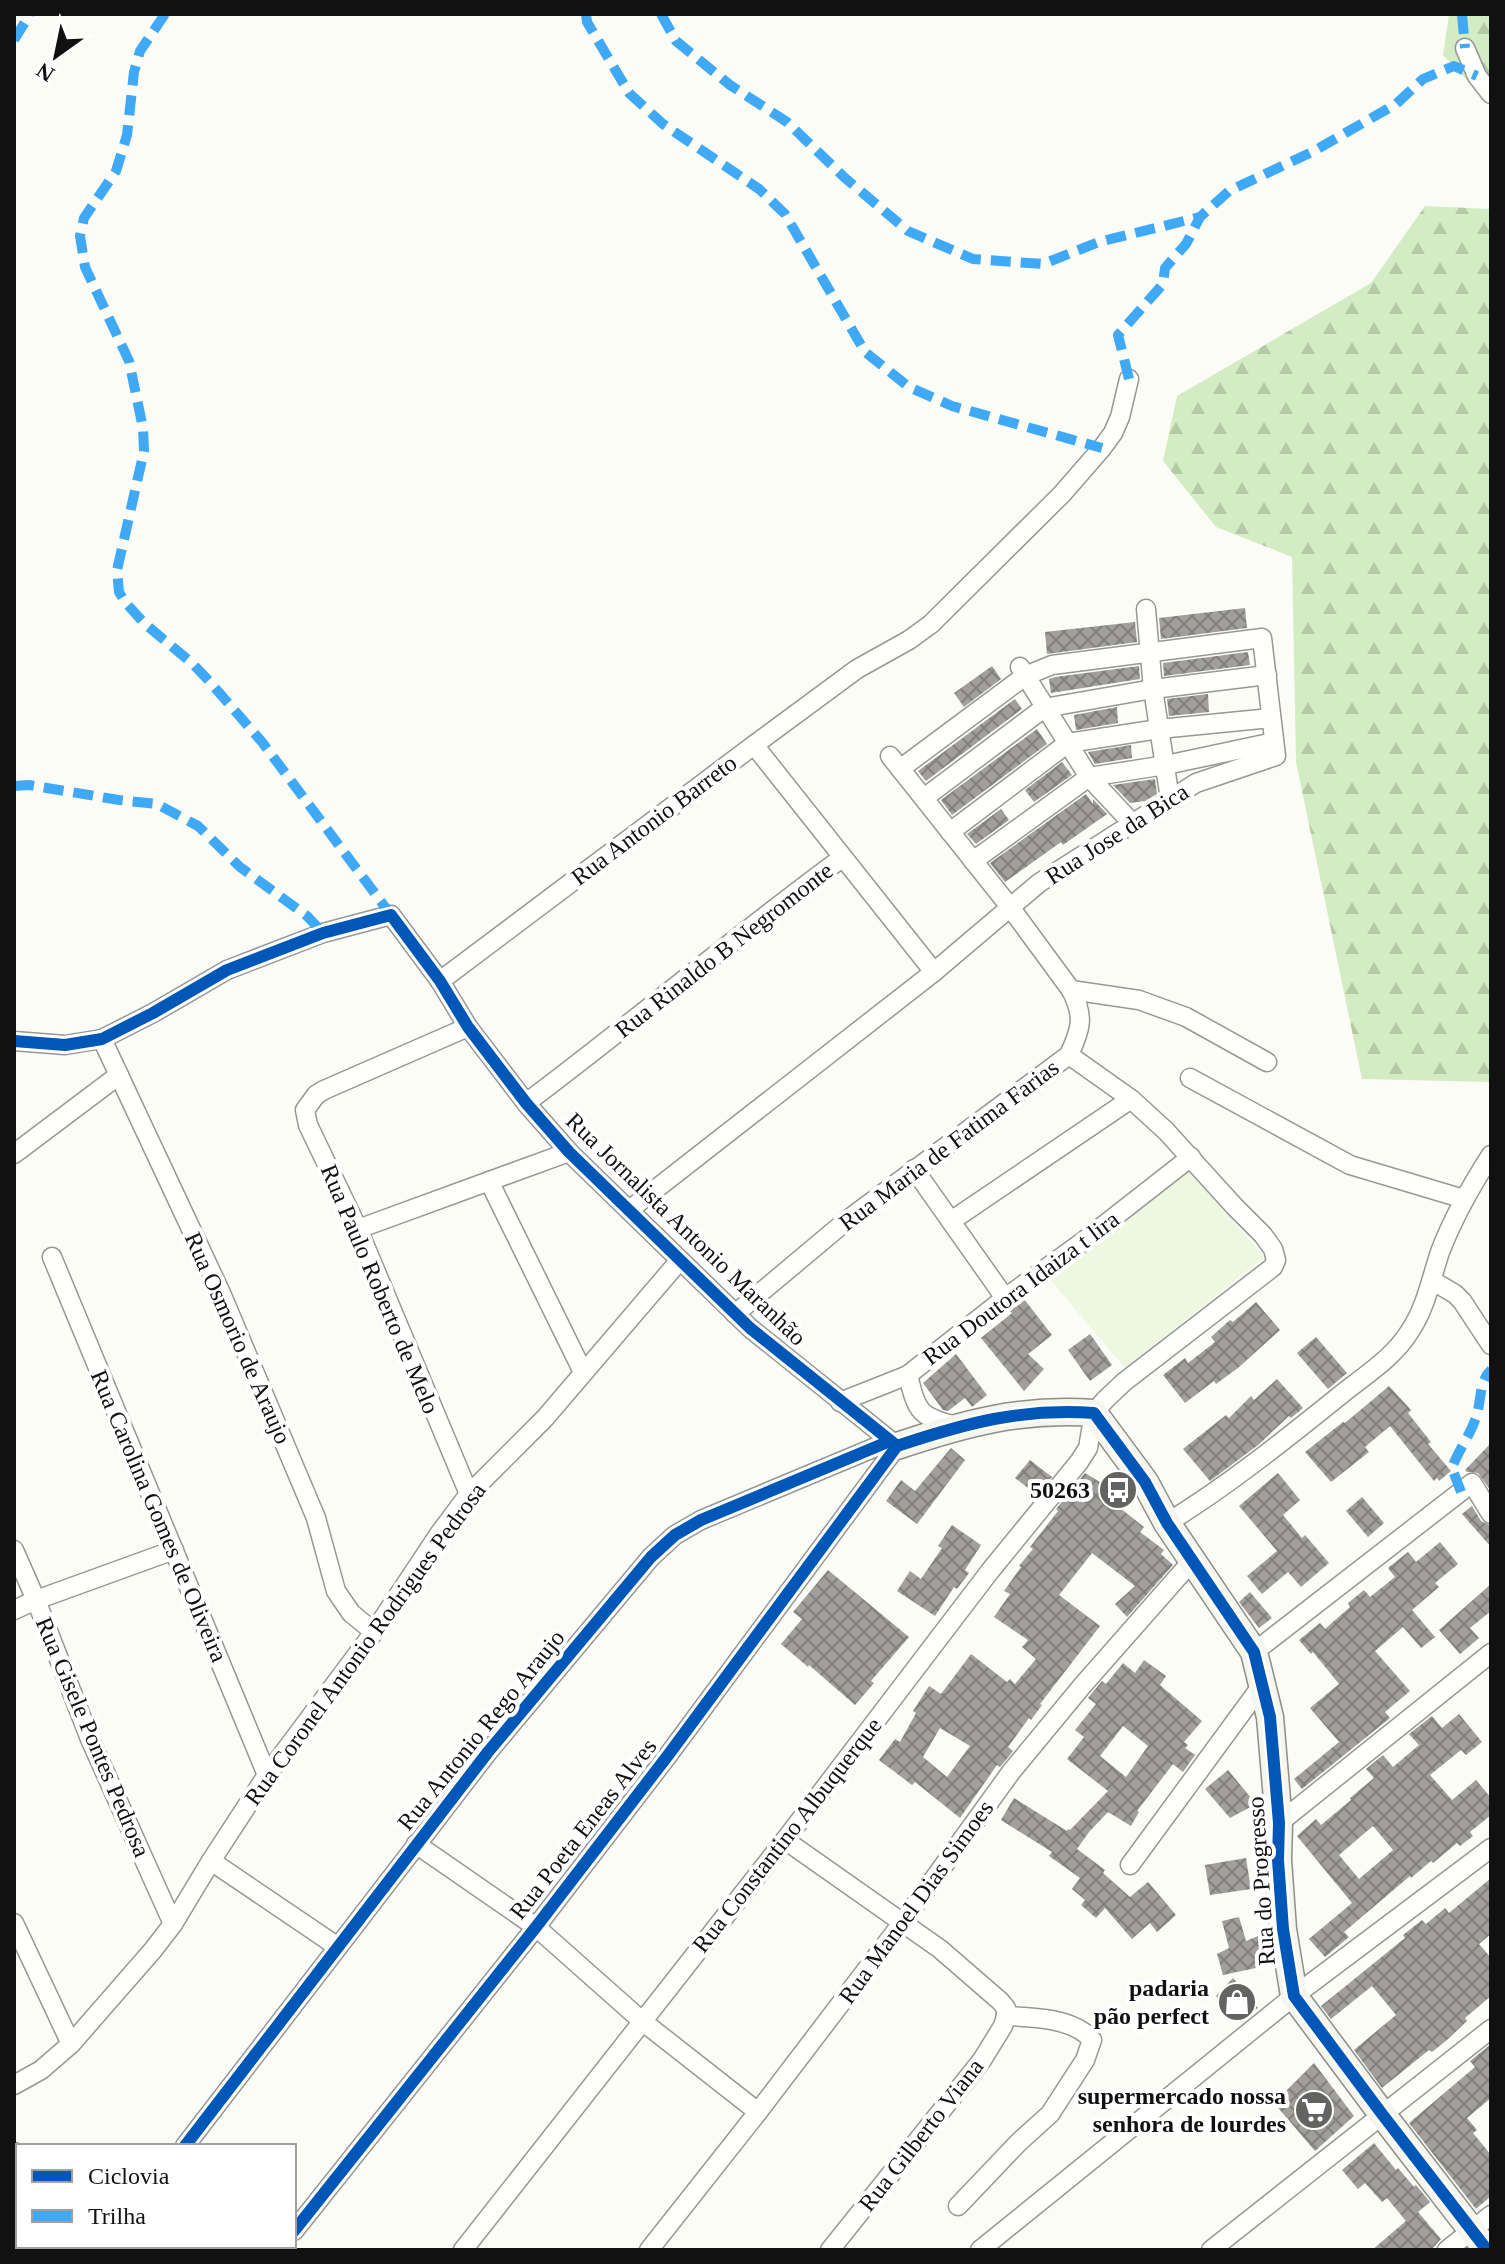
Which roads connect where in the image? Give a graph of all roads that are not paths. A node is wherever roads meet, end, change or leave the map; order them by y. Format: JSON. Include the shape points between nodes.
{"nodes":[{"id":1,"x":1465,"y":48,"type":"dead end"},
{"id":2,"x":1491,"y":94,"type":"edge"},
{"id":3,"x":1129,"y":379,"type":"dead end"},
{"id":4,"x":1146,"y":609,"type":"dead end"},
{"id":5,"x":1149,"y":651,"type":"junction"},
{"id":6,"x":1022,"y":671,"type":"junction"},
{"id":7,"x":1267,"y":675,"type":"junction"},
{"id":8,"x":1153,"y":689,"type":"junction"},
{"id":9,"x":1044,"y":708,"type":"junction"},
{"id":10,"x":1271,"y":718,"type":"junction"},
{"id":11,"x":1159,"y":729,"type":"junction"},
{"id":12,"x":1068,"y":743,"type":"junction"},
{"id":13,"x":754,"y":745,"type":"junction"},
{"id":14,"x":1275,"y":749,"type":"junction"},
{"id":15,"x":1166,"y":765,"type":"junction"},
{"id":16,"x":1089,"y":777,"type":"junction"},
{"id":17,"x":924,"y":798,"type":"junction"},
{"id":18,"x":1170,"y":799,"type":"junction"},
{"id":19,"x":1132,"y":823,"type":"junction"},
{"id":20,"x":950,"y":832,"type":"junction"},
{"id":21,"x":842,"y":858,"type":"junction"},
{"id":22,"x":973,"y":861,"type":"junction"},
{"id":23,"x":1010,"y":907,"type":"junction"},
{"id":24,"x":934,"y":972,"type":"junction"},
{"id":25,"x":440,"y":981,"type":"junction"},
{"id":26,"x":1071,"y":990,"type":"junction"},
{"id":27,"x":468,"y":1027,"type":"junction"},
{"id":28,"x":102,"y":1039,"type":"junction"},
{"id":29,"x":14,"y":1041,"type":"edge"},
{"id":30,"x":1069,"y":1055,"type":"junction"},
{"id":31,"x":1267,"y":1062,"type":"dead end"},
{"id":32,"x":119,"y":1075,"type":"junction"},
{"id":33,"x":1190,"y":1078,"type":"dead end"},
{"id":34,"x":1131,"y":1099,"type":"junction"},
{"id":35,"x":526,"y":1103,"type":"junction"},
{"id":36,"x":569,"y":1152,"type":"junction"},
{"id":37,"x":14,"y":1154,"type":"edge"},
{"id":38,"x":1491,"y":1155,"type":"edge"},
{"id":39,"x":1191,"y":1157,"type":"junction"},
{"id":40,"x":914,"y":1169,"type":"junction"},
{"id":41,"x":489,"y":1181,"type":"junction"},
{"id":42,"x":1464,"y":1199,"type":"junction"},
{"id":43,"x":629,"y":1210,"type":"junction"},
{"id":44,"x":951,"y":1221,"type":"junction"},
{"id":45,"x":358,"y":1229,"type":"junction"},
{"id":46,"x":52,"y":1257,"type":"dead end"},
{"id":47,"x":680,"y":1260,"type":"junction"},
{"id":48,"x":1433,"y":1281,"type":"junction"},
{"id":49,"x":1005,"y":1298,"type":"junction"},
{"id":50,"x":735,"y":1314,"type":"junction"},
{"id":51,"x":1491,"y":1345,"type":"edge"},
{"id":52,"x":583,"y":1372,"type":"junction"},
{"id":53,"x":908,"y":1375,"type":"junction"},
{"id":54,"x":840,"y":1402,"type":"junction"},
{"id":55,"x":1094,"y":1413,"type":"junction"},
{"id":56,"x":957,"y":1426,"type":"junction"},
{"id":57,"x":894,"y":1444,"type":"junction"},
{"id":58,"x":469,"y":1494,"type":"junction"},
{"id":59,"x":1491,"y":1514,"type":"edge"},
{"id":60,"x":1167,"y":1523,"type":"junction"},
{"id":61,"x":14,"y":1550,"type":"edge"},
{"id":62,"x":174,"y":1550,"type":"junction"},
{"id":63,"x":1192,"y":1561,"type":"junction"},
{"id":64,"x":36,"y":1600,"type":"junction"},
{"id":65,"x":14,"y":1610,"type":"edge"},
{"id":66,"x":374,"y":1632,"type":"junction"},
{"id":67,"x":1254,"y":1652,"type":"junction"},
{"id":68,"x":1491,"y":1653,"type":"edge"},
{"id":69,"x":1262,"y":1685,"type":"junction"},
{"id":70,"x":267,"y":1775,"type":"junction"},
{"id":71,"x":1279,"y":1823,"type":"junction"},
{"id":72,"x":785,"y":1840,"type":"junction"},
{"id":73,"x":416,"y":1844,"type":"junction"},
{"id":74,"x":1491,"y":1848,"type":"edge"},
{"id":75,"x":211,"y":1861,"type":"junction"},
{"id":76,"x":1130,"y":1865,"type":"dead end"},
{"id":77,"x":902,"y":1923,"type":"junction"},
{"id":78,"x":173,"y":1924,"type":"junction"},
{"id":79,"x":14,"y":1925,"type":"edge"},
{"id":80,"x":536,"y":1927,"type":"junction"},
{"id":81,"x":338,"y":1947,"type":"junction"},
{"id":82,"x":1294,"y":1996,"type":"junction"},
{"id":83,"x":1006,"y":2016,"type":"junction"},
{"id":84,"x":642,"y":2021,"type":"junction"},
{"id":85,"x":1491,"y":2029,"type":"edge"},
{"id":86,"x":71,"y":2044,"type":"junction"},
{"id":87,"x":14,"y":2085,"type":"edge"},
{"id":88,"x":758,"y":2112,"type":"junction"},
{"id":89,"x":1382,"y":2114,"type":"junction"},
{"id":90,"x":187,"y":2144,"type":"edge"},
{"id":91,"x":958,"y":2206,"type":"dead end"},
{"id":92,"x":296,"y":2228,"type":"edge"},
{"id":93,"x":1484,"y":2232,"type":"edge"},
{"id":94,"x":463,"y":2250,"type":"edge"},
{"id":95,"x":649,"y":2250,"type":"edge"},
{"id":96,"x":830,"y":2250,"type":"edge"},
{"id":97,"x":980,"y":2250,"type":"edge"},
{"id":98,"x":1211,"y":2250,"type":"edge"},
{"id":99,"x":1447,"y":2250,"type":"edge"}],
"edges":[{"from":1,"to":2,"type":"street"},
{"from":3,"to":13,"type":"street","via":[[1120,417],[1102,448],[931,624],[857,669]]},
{"from":4,"to":5,"type":"street"},
{"from":5,"to":6,"type":"street"},
{"from":5,"to":7,"type":"street","via":[[1262,638]]},
{"from":5,"to":8,"type":"street"},
{"from":6,"to":9,"type":"street"},
{"from":6,"to":17,"type":"street","name":"Rua Maria de Fatima Farias","via":[[895,763]]},
{"from":7,"to":8,"type":"street"},
{"from":7,"to":10,"type":"street"},
{"from":8,"to":9,"type":"street"},
{"from":8,"to":11,"type":"street"},
{"from":9,"to":12,"type":"street"},
{"from":9,"to":17,"type":"street"},
{"from":10,"to":11,"type":"street"},
{"from":10,"to":14,"type":"street"},
{"from":11,"to":12,"type":"street"},
{"from":11,"to":15,"type":"street"},
{"from":12,"to":16,"type":"street"},
{"from":12,"to":20,"type":"street"},
{"from":13,"to":21,"type":"street","name":"Rua Antonio Barreto"},
{"from":13,"to":25,"type":"street","name":"Rua Antonio Barreto"},
{"from":14,"to":15,"type":"street"},
{"from":14,"to":18,"type":"street","name":"Rua Jose da Bica"},
{"from":15,"to":16,"type":"street"},
{"from":15,"to":18,"type":"street"},
{"from":16,"to":19,"type":"street"},
{"from":16,"to":22,"type":"street"},
{"from":17,"to":20,"type":"street","name":"Rua Maria de Fatima Farias"},
{"from":18,"to":19,"type":"street","name":"Rua Jose da Bica"},
{"from":19,"to":23,"type":"street","name":"Rua Jose da Bica"},
{"from":20,"to":22,"type":"street","name":"Rua Maria de Fatima Farias"},
{"from":21,"to":24,"type":"street","name":"Rua Rinaldo B Negromonte"},
{"from":21,"to":35,"type":"street","name":"Rua Rinaldo B Negromonte"},
{"from":22,"to":23,"type":"street","name":"Rua Maria de Fatima Farias"},
{"from":23,"to":24,"type":"street","name":"Rua Jose da Bica"},
{"from":23,"to":26,"type":"street","name":"Rua Maria de Fatima Farias"},
{"from":24,"to":43,"type":"street"},
{"from":25,"to":27,"type":"street","name":"Rua Jornalista Antonio Maranhão"},
{"from":25,"to":28,"type":"street","name":"Rua Jornalista Antonio Maranhão","via":[[391,915],[323,933],[227,970]]},
{"from":26,"to":30,"type":"street","name":"Rua Maria de Fatima Farias","via":[[1080,1029]]},
{"from":26,"to":31,"type":"street","via":[[1139,1000],[1186,1017]]},
{"from":27,"to":35,"type":"street","name":"Rua Jornalista Antonio Maranhão"},
{"from":27,"to":45,"type":"street","name":"Rua Paulo Roberto de Melo","via":[[324,1090],[305,1110]]},
{"from":28,"to":29,"type":"street","via":[[65,1045]]},
{"from":28,"to":32,"type":"street","name":"Rua Osmorio de Araujo"},
{"from":30,"to":34,"type":"street"},
{"from":30,"to":40,"type":"street","name":"Rua Maria de Fatima Farias"},
{"from":32,"to":37,"type":"street"},
{"from":32,"to":66,"type":"street","name":"Rua Osmorio de Araujo","via":[[221,1293],[316,1518],[336,1591]]},
{"from":33,"to":42,"type":"street","via":[[1350,1165]]},
{"from":34,"to":39,"type":"street"},
{"from":34,"to":44,"type":"street"},
{"from":35,"to":36,"type":"street","name":"Rua Jornalista Antonio Maranhão"},
{"from":36,"to":41,"type":"street"},
{"from":36,"to":43,"type":"street","name":"Rua Jornalista Antonio Maranhão"},
{"from":38,"to":42,"type":"street"},
{"from":39,"to":49,"type":"street","name":"Rua Doutora Idaiza t lira"},
{"from":39,"to":55,"type":"street","via":[[1263,1235],[1276,1260],[1269,1272],[1124,1382]]},
{"from":40,"to":44,"type":"street"},
{"from":40,"to":50,"type":"street","name":"Rua Maria de Fatima Farias"},
{"from":41,"to":45,"type":"street"},
{"from":41,"to":52,"type":"street"},
{"from":42,"to":48,"type":"street"},
{"from":43,"to":47,"type":"street","name":"Rua Jornalista Antonio Maranhão"},
{"from":44,"to":49,"type":"street"},
{"from":45,"to":58,"type":"street","name":"Rua Paulo Roberto de Melo"},
{"from":46,"to":62,"type":"street","name":"Rua Carolina Gomes de Oliveira"},
{"from":47,"to":50,"type":"street","name":"Rua Jornalista Antonio Maranhão"},
{"from":47,"to":52,"type":"street","name":"Rua Coronel Antonio Rodrigues Pedrosa"},
{"from":48,"to":51,"type":"street","via":[[1462,1301]]},
{"from":48,"to":60,"type":"street","via":[[1410,1332],[1386,1359]]},
{"from":49,"to":53,"type":"street","name":"Rua Doutora Idaiza t lira"},
{"from":50,"to":54,"type":"street","name":"Rua Jornalista Antonio Maranhão"},
{"from":52,"to":58,"type":"street","name":"Rua Coronel Antonio Rodrigues Pedrosa"},
{"from":53,"to":54,"type":"street","name":"Rua Doutora Idaiza t lira"},
{"from":53,"to":56,"type":"street","via":[[924,1415]]},
{"from":54,"to":57,"type":"street","name":"Rua Jornalista Antonio Maranhão"},
{"from":55,"to":56,"type":"street","via":[[1032,1413]]},
{"from":55,"to":60,"type":"street","via":[[1145,1482]]},
{"from":55,"to":72,"type":"street","name":"Rua Constantino Albuquerque","via":[[1088,1448],[1079,1462]]},
{"from":56,"to":57,"type":"street"},
{"from":57,"to":73,"type":"street","name":"Rua Antonio Rego Araujo","via":[[675,1535],[651,1557]]},
{"from":57,"to":80,"type":"street","name":"Rua Poeta Eneas Alves"},
{"from":58,"to":66,"type":"street","name":"Rua Coronel Antonio Rodrigues Pedrosa"},
{"from":59,"to":67,"type":"street","via":[[1472,1483]]},
{"from":60,"to":63,"type":"street"},
{"from":61,"to":64,"type":"street","name":"Rua Gisele Pontes Pedrosa"},
{"from":62,"to":64,"type":"street"},
{"from":62,"to":70,"type":"street","name":"Rua Carolina Gomes de Oliveira"},
{"from":63,"to":67,"type":"street","name":"Rua do Progresso"},
{"from":63,"to":77,"type":"street","name":"Rua Manoel Dias Simoes","via":[[1011,1772]]},
{"from":64,"to":65,"type":"street"},
{"from":64,"to":78,"type":"street","name":"Rua Gisele Pontes Pedrosa","via":[[90,1739]]},
{"from":66,"to":70,"type":"street","name":"Rua Coronel Antonio Rodrigues Pedrosa"},
{"from":67,"to":69,"type":"street","name":"Rua do Progresso"},
{"from":68,"to":71,"type":"street"},
{"from":69,"to":71,"type":"street","name":"Rua do Progresso","via":[[1270,1717]]},
{"from":69,"to":76,"type":"street"},
{"from":70,"to":75,"type":"street","name":"Rua Coronel Antonio Rodrigues Pedrosa"},
{"from":71,"to":82,"type":"street","name":"Rua do Progresso","via":[[1283,1929]]},
{"from":72,"to":77,"type":"street"},
{"from":72,"to":84,"type":"street","name":"Rua Constantino Albuquerque"},
{"from":73,"to":80,"type":"street"},
{"from":73,"to":81,"type":"street","name":"Rua Antonio Rego Araujo"},
{"from":74,"to":82,"type":"street"},
{"from":75,"to":78,"type":"street","name":"Rua Coronel Antonio Rodrigues Pedrosa"},
{"from":75,"to":81,"type":"street"},
{"from":77,"to":83,"type":"street","via":[[993,1994],[1006,2008]]},
{"from":77,"to":88,"type":"street","name":"Rua Manoel Dias Simoes"},
{"from":78,"to":86,"type":"street","name":"Rua Coronel Antonio Rodrigues Pedrosa"},
{"from":79,"to":86,"type":"street"},
{"from":80,"to":84,"type":"street"},
{"from":80,"to":92,"type":"street","name":"Rua Poeta Eneas Alves"},
{"from":81,"to":90,"type":"street","name":"Rua Antonio Rego Araujo"},
{"from":82,"to":89,"type":"street","name":"Rua do Progresso"},
{"from":82,"to":97,"type":"street"},
{"from":83,"to":91,"type":"street","via":[[1044,2018],[1092,2040],[1050,2114]]},
{"from":83,"to":96,"type":"street","name":"Rua Gilberto Viana","via":[[982,2060]]},
{"from":84,"to":88,"type":"street"},
{"from":84,"to":94,"type":"street","name":"Rua Constantino Albuquerque"},
{"from":85,"to":89,"type":"street"},
{"from":86,"to":87,"type":"street","name":"Rua Coronel Antonio Rodrigues Pedrosa"},
{"from":88,"to":95,"type":"street","name":"Rua Manoel Dias Simoes"},
{"from":89,"to":93,"type":"street","name":"Rua do Progresso"},
{"from":89,"to":98,"type":"street"},
{"from":93,"to":99,"type":"street"}]}
